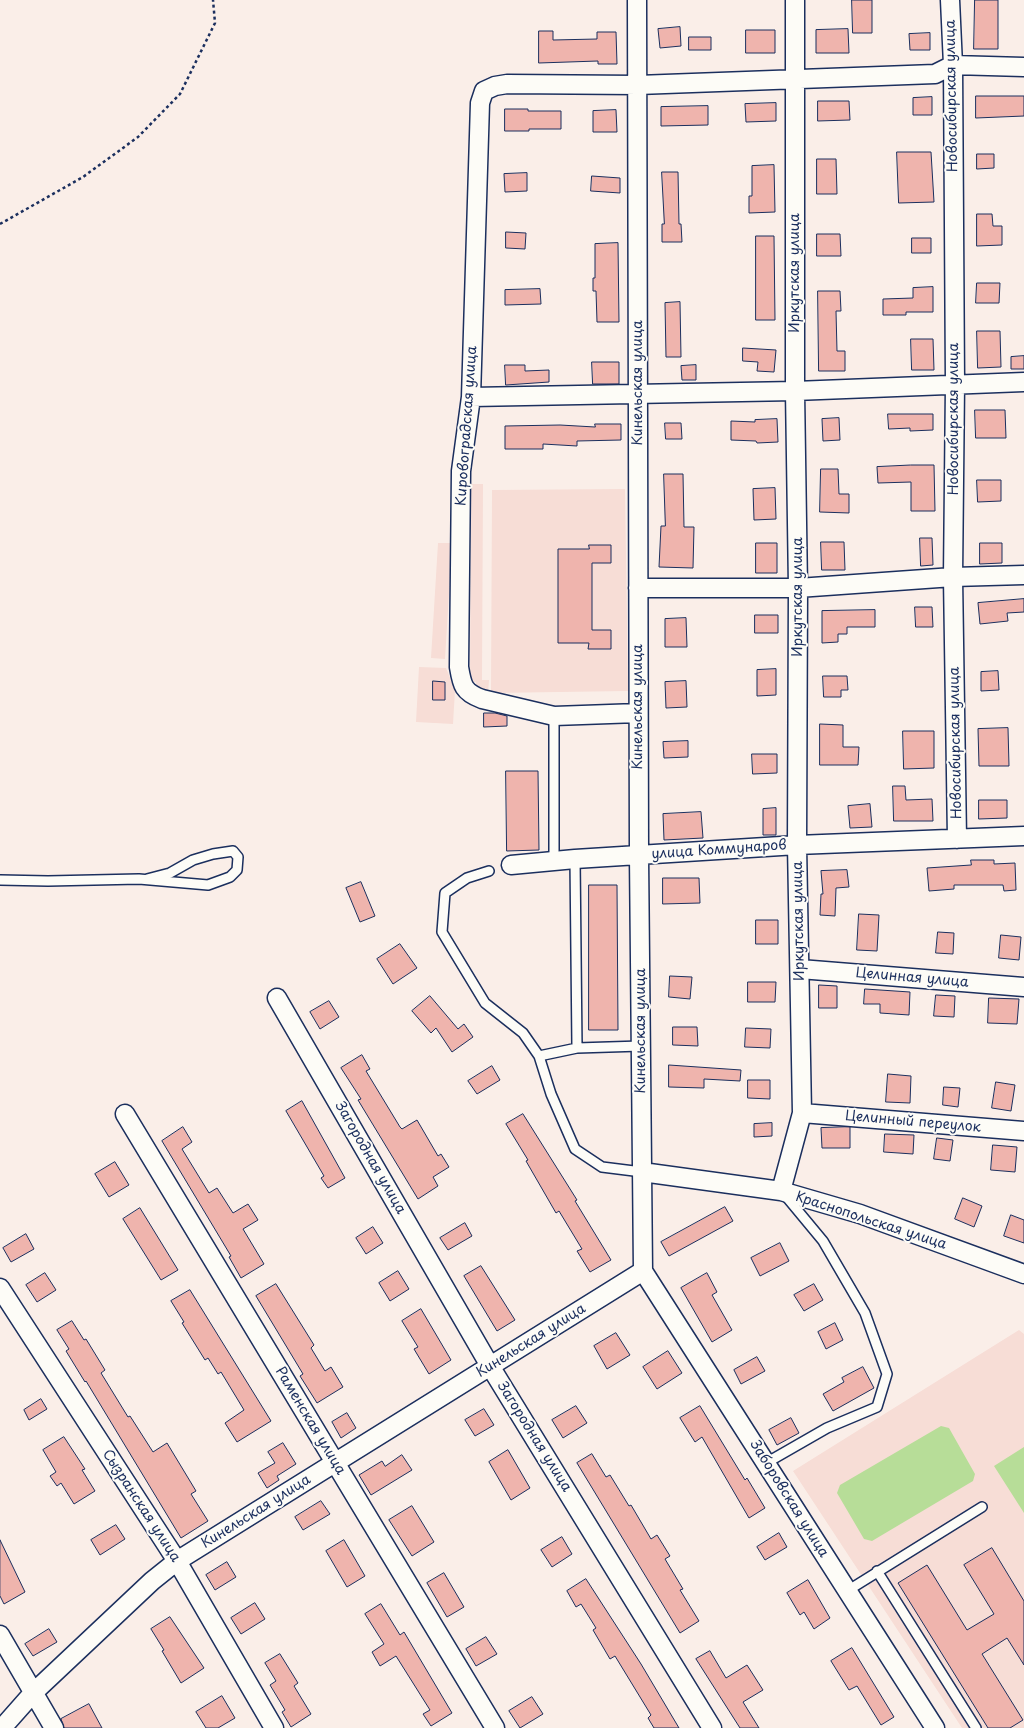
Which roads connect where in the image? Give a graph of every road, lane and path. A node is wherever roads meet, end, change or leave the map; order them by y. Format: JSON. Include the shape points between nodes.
{"nodes":[{"id":1,"x":213,"y":0,"type":"edge"},
{"id":2,"x":637,"y":0,"type":"edge"},
{"id":3,"x":795,"y":0,"type":"edge"},
{"id":4,"x":950,"y":0,"type":"edge"},
{"id":5,"x":953,"y":65,"type":"junction"},
{"id":6,"x":1024,"y":67,"type":"edge"},
{"id":7,"x":795,"y":79,"type":"junction"},
{"id":8,"x":638,"y":85,"type":"junction"},
{"id":9,"x":0,"y":224,"type":"edge"},
{"id":10,"x":1024,"y":382,"type":"edge"},
{"id":11,"x":955,"y":384,"type":"junction"},
{"id":12,"x":795,"y":391,"type":"junction"},
{"id":13,"x":639,"y":393,"type":"junction"},
{"id":14,"x":471,"y":397,"type":"junction"},
{"id":15,"x":1024,"y":575,"type":"edge"},
{"id":16,"x":953,"y":577,"type":"junction"},
{"id":17,"x":638,"y":588,"type":"junction"},
{"id":18,"x":798,"y":588,"type":"junction"},
{"id":19,"x":638,"y":713,"type":"junction"},
{"id":20,"x":554,"y":716,"type":"junction"},
{"id":21,"x":1024,"y":836,"type":"edge"},
{"id":22,"x":957,"y":839,"type":"junction"},
{"id":23,"x":797,"y":845,"type":"junction"},
{"id":24,"x":638,"y":856,"type":"junction"},
{"id":25,"x":575,"y":859,"type":"junction"},
{"id":26,"x":554,"y":861,"type":"junction"},
{"id":27,"x":511,"y":865,"type":"dead end"},
{"id":28,"x":489,"y":871,"type":"dead end"},
{"id":29,"x":147,"y":879,"type":"dead end"},
{"id":30,"x":0,"y":880,"type":"edge"},
{"id":31,"x":800,"y":969,"type":"junction"},
{"id":32,"x":1024,"y":987,"type":"edge"},
{"id":33,"x":277,"y":998,"type":"dead end"},
{"id":34,"x":641,"y":1046,"type":"junction"},
{"id":35,"x":577,"y":1048,"type":"junction"},
{"id":36,"x":539,"y":1056,"type":"junction"},
{"id":37,"x":802,"y":1113,"type":"junction"},
{"id":38,"x":125,"y":1114,"type":"dead end"},
{"id":39,"x":1024,"y":1131,"type":"edge"},
{"id":40,"x":642,"y":1172,"type":"junction"},
{"id":41,"x":781,"y":1191,"type":"junction"},
{"id":42,"x":643,"y":1270,"type":"junction"},
{"id":43,"x":1024,"y":1274,"type":"edge"},
{"id":44,"x":0,"y":1288,"type":"edge"},
{"id":45,"x":490,"y":1366,"type":"junction"},
{"id":46,"x":766,"y":1463,"type":"junction"},
{"id":47,"x":335,"y":1464,"type":"junction"},
{"id":48,"x":982,"y":1507,"type":"dead end"},
{"id":49,"x":177,"y":1561,"type":"junction"},
{"id":50,"x":877,"y":1572,"type":"junction"},
{"id":51,"x":847,"y":1591,"type":"junction"},
{"id":52,"x":0,"y":1635,"type":"edge"},
{"id":53,"x":33,"y":1693,"type":"junction"},
{"id":54,"x":2,"y":1728,"type":"edge"},
{"id":55,"x":54,"y":1728,"type":"edge"},
{"id":56,"x":274,"y":1728,"type":"edge"},
{"id":57,"x":495,"y":1728,"type":"edge"},
{"id":58,"x":712,"y":1728,"type":"edge"},
{"id":59,"x":935,"y":1728,"type":"edge"},
{"id":60,"x":976,"y":1728,"type":"edge"}],
"edges":[{"from":1,"to":9,"type":"path","via":[[215,23],[180,94],[138,137],[83,177]]},
{"from":2,"to":8,"type":"street","name":"Кинельская улица"},
{"from":3,"to":7,"type":"street","name":"Иркутская улица"},
{"from":4,"to":5,"type":"street","name":"Новосибирская улица"},
{"from":5,"to":6,"type":"street"},
{"from":5,"to":7,"type":"street","via":[[935,74]]},
{"from":5,"to":11,"type":"street","name":"Новосибирская улица"},
{"from":7,"to":8,"type":"street"},
{"from":7,"to":12,"type":"street","name":"Иркутская улица"},
{"from":8,"to":13,"type":"street","name":"Кинельская улица"},
{"from":8,"to":14,"type":"street","name":"Кировоградская улица","via":[[507,84],[495,86],[484,92],[480,103]]},
{"from":10,"to":11,"type":"street"},
{"from":11,"to":12,"type":"street"},
{"from":11,"to":16,"type":"street","name":"Новосибирская улица"},
{"from":12,"to":13,"type":"street"},
{"from":12,"to":18,"type":"street","name":"Иркутская улица"},
{"from":13,"to":14,"type":"street"},
{"from":13,"to":17,"type":"street","name":"Кинельская улица"},
{"from":14,"to":20,"type":"street","name":"Кировоградская улица","via":[[461,471],[459,667],[462,686],[471,695],[482,699]]},
{"from":15,"to":16,"type":"street"},
{"from":16,"to":18,"type":"street"},
{"from":16,"to":22,"type":"street","name":"Новосибирская улица"},
{"from":17,"to":18,"type":"street"},
{"from":17,"to":19,"type":"street","name":"Кинельская улица"},
{"from":18,"to":23,"type":"street","name":"Иркутская улица"},
{"from":19,"to":20,"type":"street","name":"Кировоградская улица"},
{"from":19,"to":24,"type":"street","name":"Кинельская улица"},
{"from":20,"to":26,"type":"lane"},
{"from":21,"to":22,"type":"street","name":"улица Коммунаров"},
{"from":22,"to":23,"type":"street","name":"улица Коммунаров"},
{"from":23,"to":24,"type":"street","name":"улица Коммунаров"},
{"from":23,"to":31,"type":"street","name":"Иркутская улица"},
{"from":24,"to":25,"type":"street","name":"улица Коммунаров"},
{"from":24,"to":34,"type":"street","name":"Кинельская улица"},
{"from":25,"to":26,"type":"street","name":"улица Коммунаров"},
{"from":25,"to":35,"type":"lane"},
{"from":26,"to":27,"type":"street","name":"улица Коммунаров"},
{"from":28,"to":36,"type":"lane","via":[[467,878],[445,894],[442,932],[485,1004],[523,1033]]},
{"from":29,"to":30,"type":"lane","via":[[170,873],[192,860],[213,854],[233,851],[238,857],[237,870],[230,877],[208,884],[139,879]]},
{"from":31,"to":32,"type":"street","name":"Целинная улица"},
{"from":31,"to":37,"type":"street","name":"Иркутская улица"},
{"from":33,"to":45,"type":"street","name":"Загородная улица"},
{"from":34,"to":35,"type":"lane"},
{"from":34,"to":40,"type":"street","name":"Кинельская улица"},
{"from":35,"to":36,"type":"lane"},
{"from":36,"to":40,"type":"lane","via":[[551,1094],[575,1149],[602,1168]]},
{"from":37,"to":39,"type":"street","name":"Целинный переулок"},
{"from":37,"to":41,"type":"street","name":"Иркутская улица"},
{"from":38,"to":47,"type":"street","name":"Раменская улица"},
{"from":40,"to":41,"type":"street","name":"Краснопольская улица"},
{"from":40,"to":42,"type":"street","name":"Кинельская улица"},
{"from":41,"to":43,"type":"street","name":"Краснопольская улица","via":[[860,1214]]},
{"from":41,"to":46,"type":"lane","via":[[823,1241],[865,1313],[887,1374],[877,1407],[827,1428]]},
{"from":42,"to":45,"type":"street","name":"Кинельская улица"},
{"from":42,"to":46,"type":"street","name":"Заборовская улица"},
{"from":44,"to":49,"type":"street","name":"Сызранская улица"},
{"from":45,"to":47,"type":"street","name":"Кинельская улица"},
{"from":45,"to":58,"type":"street","name":"Загородная улица"},
{"from":46,"to":51,"type":"street","name":"Заборовская улица"},
{"from":47,"to":49,"type":"street","name":"Кинельская улица"},
{"from":47,"to":57,"type":"street","name":"Раменская улица"},
{"from":48,"to":50,"type":"lane"},
{"from":49,"to":53,"type":"street","name":"Кинельская улица","via":[[152,1581]]},
{"from":49,"to":56,"type":"street","name":"Сызранская улица"},
{"from":50,"to":51,"type":"lane"},
{"from":50,"to":60,"type":"lane"},
{"from":51,"to":59,"type":"street","name":"Заборовская улица"},
{"from":52,"to":53,"type":"street"},
{"from":53,"to":54,"type":"street","name":"Кинельская улица"},
{"from":53,"to":55,"type":"street"}]}
